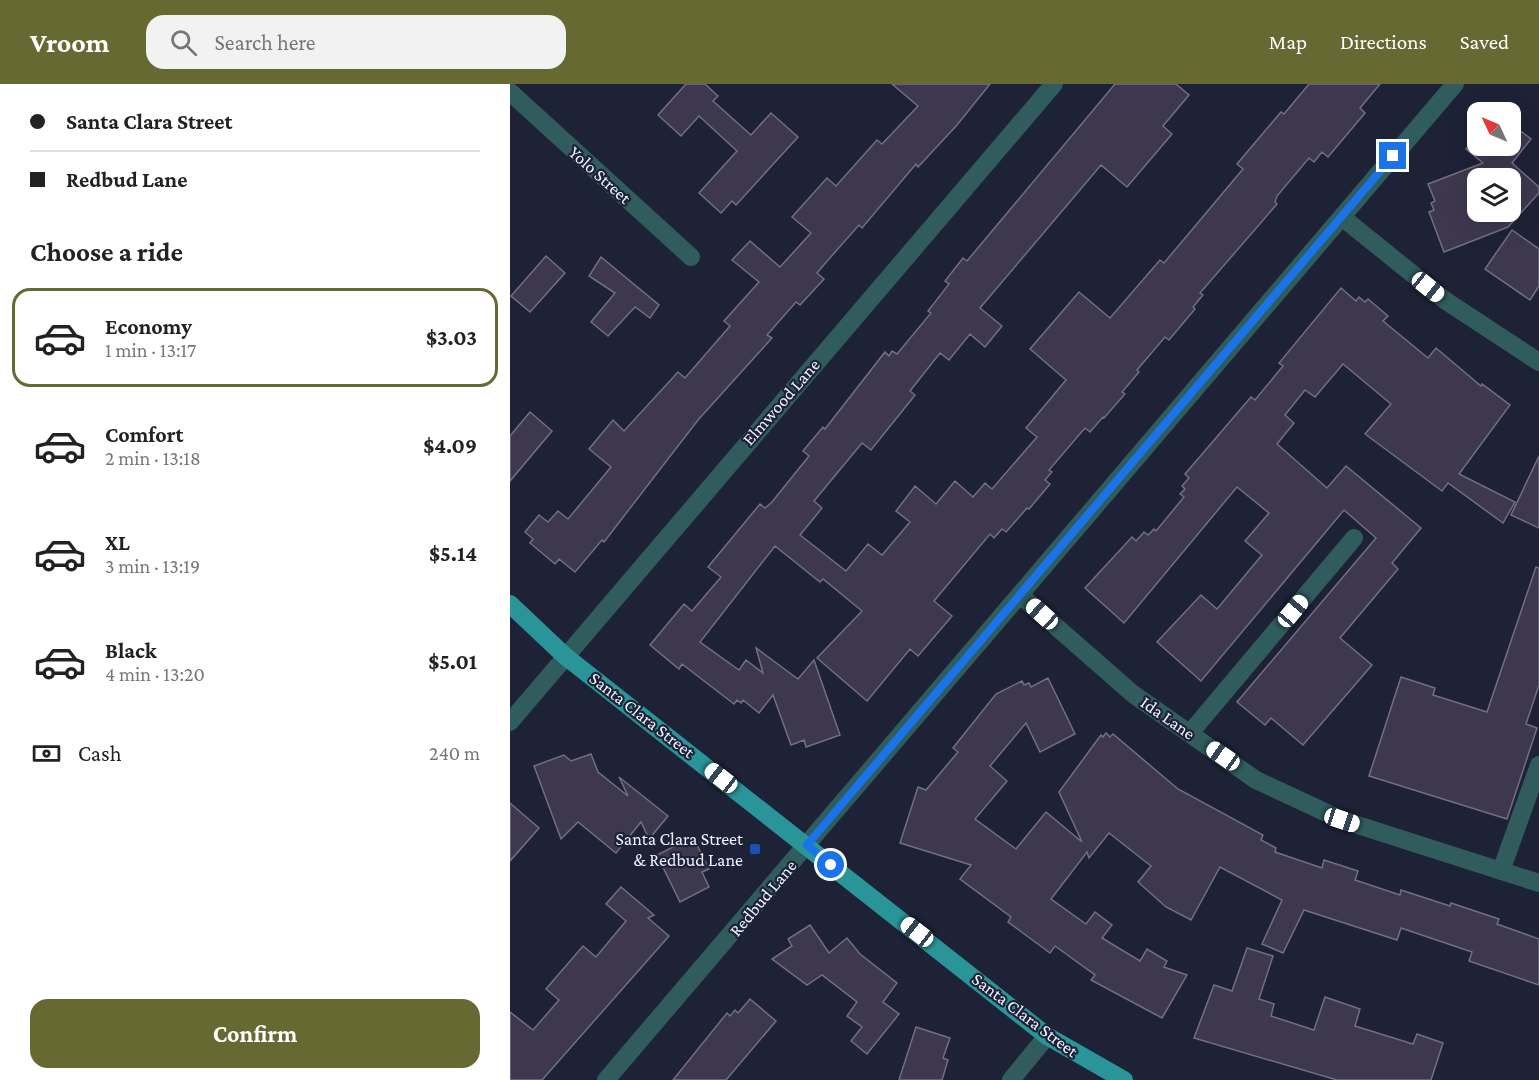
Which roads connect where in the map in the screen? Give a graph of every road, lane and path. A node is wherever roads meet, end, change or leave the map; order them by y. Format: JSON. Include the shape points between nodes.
{"nodes":[{"id":1,"x":1054,"y":84,"type":"edge"},
{"id":2,"x":1455,"y":84,"type":"edge"},
{"id":3,"x":510,"y":92,"type":"edge"},
{"id":4,"x":1342,"y":218,"type":"junction"},
{"id":5,"x":691,"y":257,"type":"dead end"},
{"id":6,"x":1539,"y":362,"type":"edge"},
{"id":7,"x":1354,"y":538,"type":"dead end"},
{"id":8,"x":1020,"y":595,"type":"junction"},
{"id":9,"x":510,"y":604,"type":"edge"},
{"id":10,"x":565,"y":656,"type":"junction"},
{"id":11,"x":510,"y":722,"type":"edge"},
{"id":12,"x":1190,"y":733,"type":"junction"},
{"id":13,"x":1539,"y":765,"type":"edge"},
{"id":14,"x":807,"y":845,"type":"junction"},
{"id":15,"x":1501,"y":871,"type":"junction"},
{"id":16,"x":1539,"y":883,"type":"edge"},
{"id":17,"x":1047,"y":1036,"type":"junction"},
{"id":18,"x":606,"y":1080,"type":"edge"},
{"id":19,"x":1011,"y":1080,"type":"edge"},
{"id":20,"x":1124,"y":1080,"type":"edge"}],
"edges":[{"from":1,"to":10,"type":"street","name":"Elmwood Lane"},
{"from":2,"to":4,"type":"street","name":"Redbud Lane"},
{"from":3,"to":5,"type":"street","name":"Yolo Street"},
{"from":4,"to":6,"type":"street","via":[[1446,301]]},
{"from":4,"to":8,"type":"street","name":"Redbud Lane"},
{"from":7,"to":12,"type":"street"},
{"from":8,"to":12,"type":"street","name":"Ida Lane","via":[[1133,693]]},
{"from":8,"to":14,"type":"street","name":"Redbud Lane"},
{"from":9,"to":10,"type":"main road","name":"Santa Clara Street"},
{"from":10,"to":11,"type":"street","name":"Elmwood Lane"},
{"from":10,"to":14,"type":"main road","name":"Santa Clara Street"},
{"from":12,"to":15,"type":"street","name":"Ida Lane","via":[[1256,780],[1342,820]]},
{"from":13,"to":15,"type":"street"},
{"from":14,"to":17,"type":"main road","name":"Santa Clara Street"},
{"from":14,"to":18,"type":"street","name":"Redbud Lane"},
{"from":15,"to":16,"type":"street","name":"Ida Lane"},
{"from":17,"to":19,"type":"street"},
{"from":17,"to":20,"type":"main road","name":"Santa Clara Street"}]}
